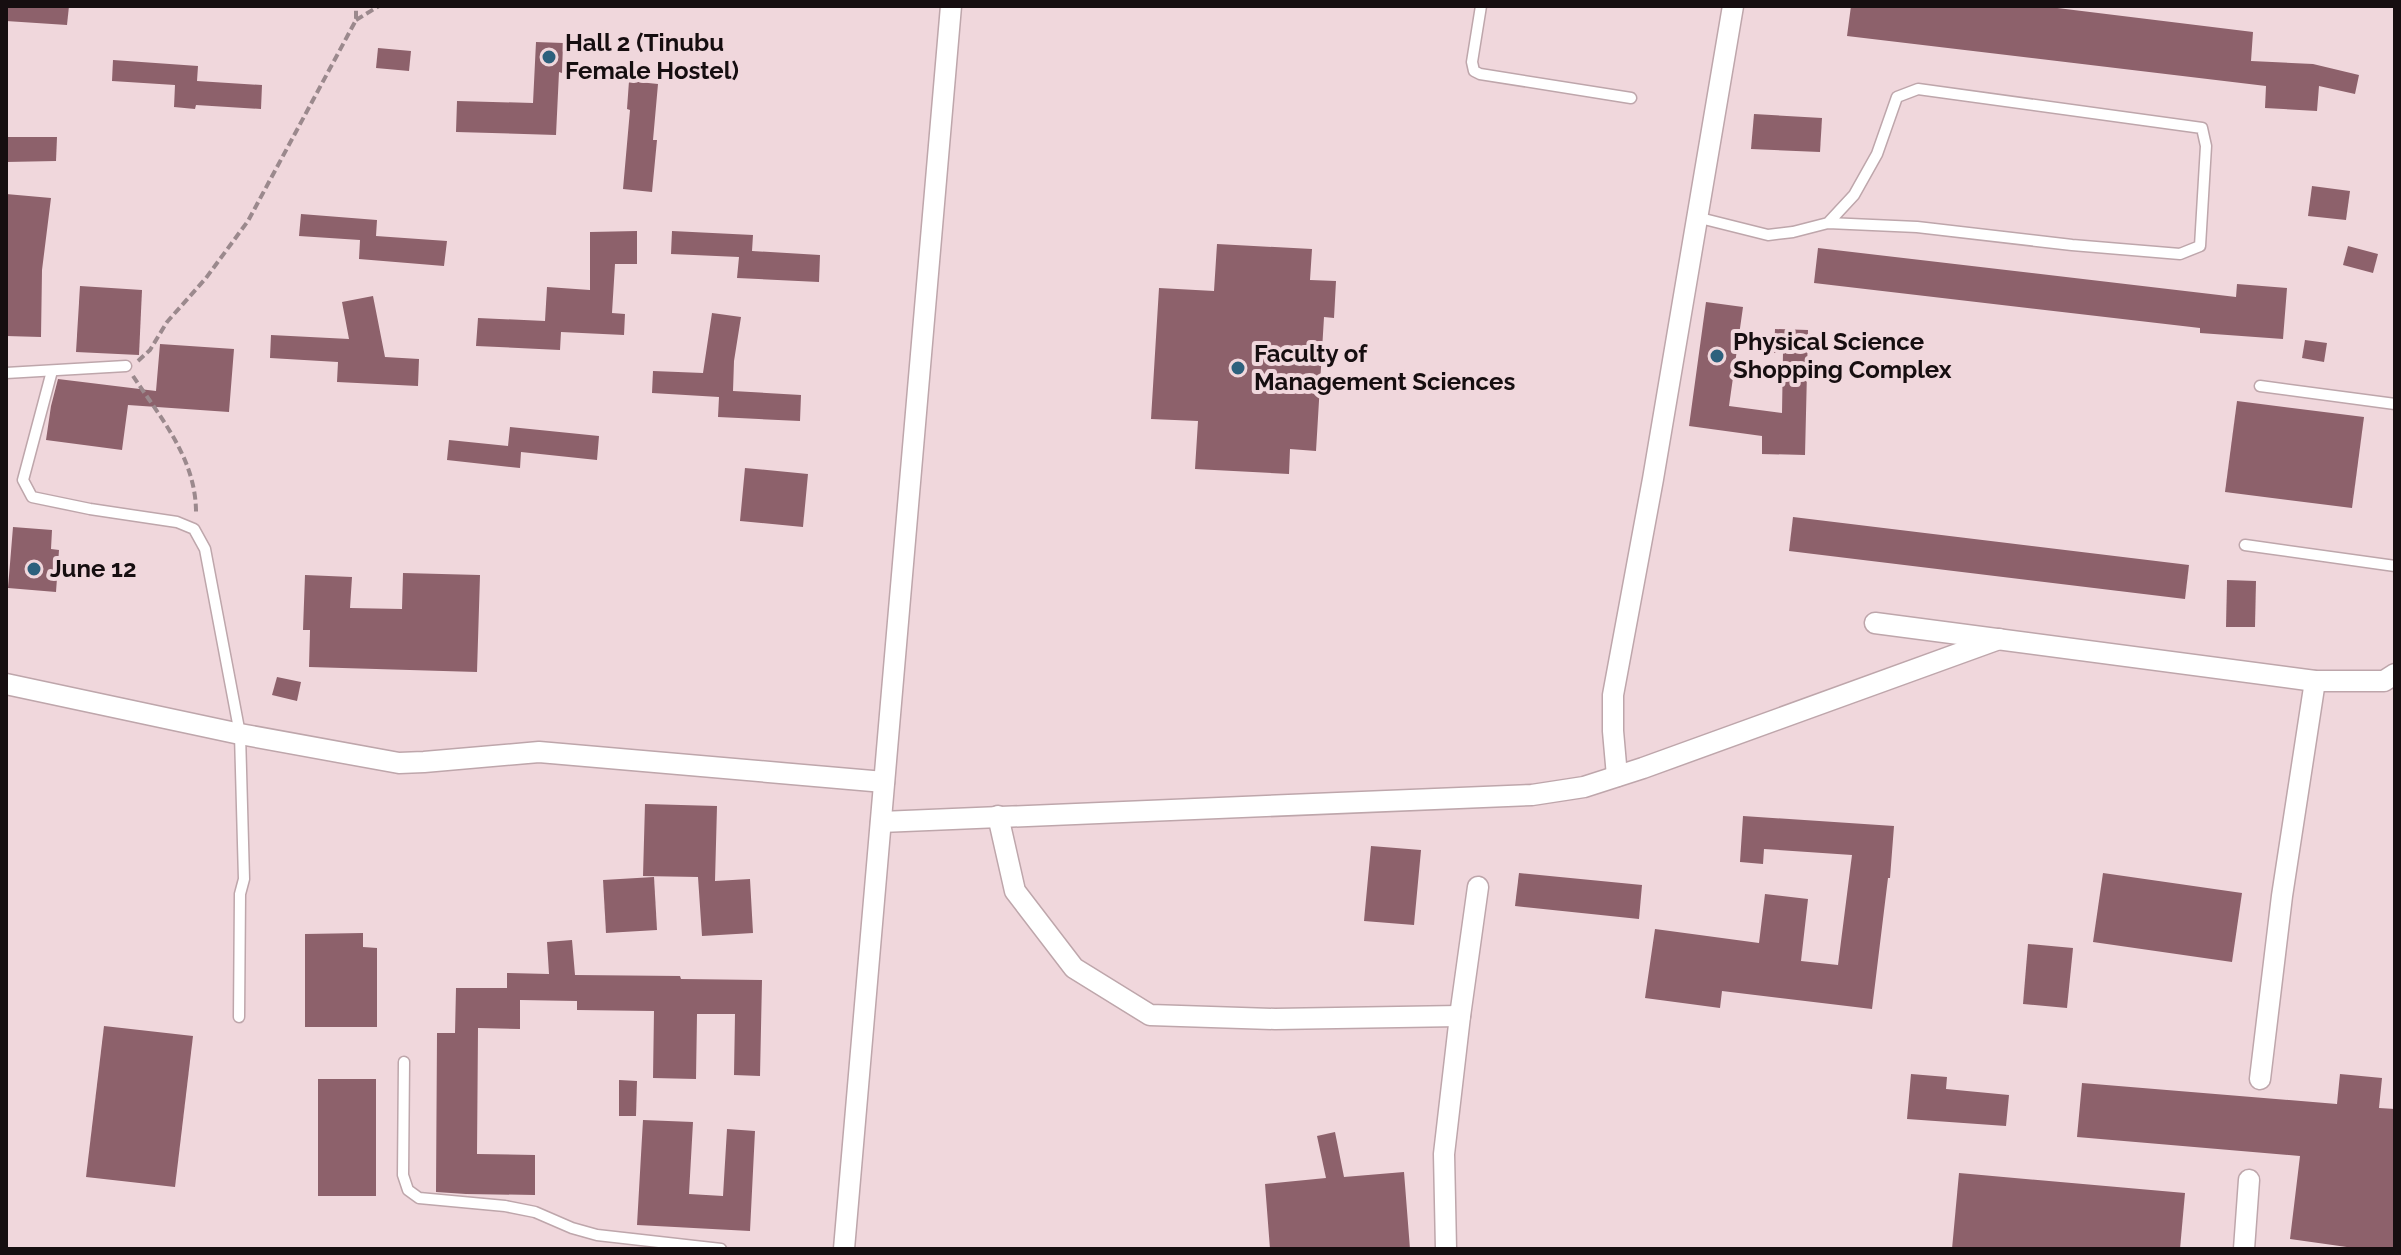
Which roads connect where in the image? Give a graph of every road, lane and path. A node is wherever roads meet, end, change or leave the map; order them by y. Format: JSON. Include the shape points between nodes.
{"nodes":[{"id":1,"x":356,"y":6,"type":"edge"},
{"id":2,"x":379,"y":6,"type":"edge"},
{"id":3,"x":951,"y":6,"type":"edge"},
{"id":4,"x":1481,"y":6,"type":"edge"},
{"id":5,"x":1733,"y":6,"type":"edge"},
{"id":6,"x":356,"y":20,"type":"junction"},
{"id":7,"x":1631,"y":98,"type":"dead end"},
{"id":8,"x":1696,"y":217,"type":"junction"},
{"id":9,"x":1828,"y":223,"type":"junction"},
{"id":10,"x":126,"y":366,"type":"junction"},
{"id":11,"x":52,"y":371,"type":"junction"},
{"id":12,"x":6,"y":373,"type":"edge"},
{"id":13,"x":2260,"y":386,"type":"dead end"},
{"id":14,"x":2395,"y":404,"type":"edge"},
{"id":15,"x":194,"y":529,"type":"junction"},
{"id":16,"x":2245,"y":545,"type":"dead end"},
{"id":17,"x":2395,"y":566,"type":"edge"},
{"id":18,"x":1875,"y":623,"type":"dead end"},
{"id":19,"x":1999,"y":639,"type":"junction"},
{"id":20,"x":2395,"y":674,"type":"edge"},
{"id":21,"x":2315,"y":681,"type":"junction"},
{"id":22,"x":6,"y":684,"type":"edge"},
{"id":23,"x":240,"y":734,"type":"junction"},
{"id":24,"x":1617,"y":776,"type":"junction"},
{"id":25,"x":884,"y":782,"type":"junction"},
{"id":26,"x":998,"y":816,"type":"junction"},
{"id":27,"x":881,"y":822,"type":"junction"},
{"id":28,"x":1478,"y":887,"type":"dead end"},
{"id":29,"x":1460,"y":1016,"type":"junction"},
{"id":30,"x":239,"y":1017,"type":"dead end"},
{"id":31,"x":404,"y":1062,"type":"dead end"},
{"id":32,"x":2260,"y":1079,"type":"dead end"},
{"id":33,"x":2249,"y":1180,"type":"dead end"},
{"id":34,"x":638,"y":1244,"type":"edge"},
{"id":35,"x":692,"y":1247,"type":"edge"},
{"id":36,"x":721,"y":1249,"type":"edge"},
{"id":37,"x":844,"y":1249,"type":"edge"},
{"id":38,"x":1446,"y":1249,"type":"edge"},
{"id":39,"x":2244,"y":1249,"type":"edge"}],
"edges":[{"from":1,"to":6,"type":"path"},
{"from":2,"to":6,"type":"path"},
{"from":3,"to":25,"type":"street"},
{"from":4,"to":7,"type":"lane","via":[[1474,71]]},
{"from":5,"to":8,"type":"street"},
{"from":6,"to":10,"type":"path","via":[[248,221],[150,350]]},
{"from":8,"to":9,"type":"lane","via":[[1768,235]]},
{"from":8,"to":24,"type":"street","via":[[1613,695]]},
{"from":9,"to":9,"type":"lane","via":[[2180,254],[2200,246],[2206,146],[2202,128],[1918,89],[1897,97],[1877,154],[1854,195]]},
{"from":10,"to":11,"type":"lane"},
{"from":10,"to":15,"type":"path","via":[[184,457],[196,491]]},
{"from":11,"to":12,"type":"lane"},
{"from":11,"to":15,"type":"lane","via":[[23,480],[32,497]]},
{"from":13,"to":14,"type":"lane"},
{"from":15,"to":23,"type":"lane","via":[[205,549]]},
{"from":16,"to":17,"type":"lane"},
{"from":18,"to":19,"type":"street"},
{"from":19,"to":21,"type":"street"},
{"from":19,"to":24,"type":"street"},
{"from":20,"to":21,"type":"street","via":[[2384,681]]},
{"from":21,"to":32,"type":"street"},
{"from":22,"to":23,"type":"street"},
{"from":23,"to":25,"type":"street","via":[[399,763],[539,752]]},
{"from":23,"to":30,"type":"lane","via":[[244,879]]},
{"from":24,"to":26,"type":"street","via":[[1532,795]]},
{"from":25,"to":27,"type":"street"},
{"from":26,"to":27,"type":"street"},
{"from":26,"to":29,"type":"street","via":[[1015,891],[1074,968],[1150,1015]]},
{"from":27,"to":37,"type":"street"},
{"from":28,"to":29,"type":"street"},
{"from":29,"to":38,"type":"street","via":[[1444,1154]]},
{"from":31,"to":34,"type":"lane","via":[[403,1175],[408,1190],[419,1198],[535,1212],[572,1228]]},
{"from":33,"to":39,"type":"street"},
{"from":34,"to":35,"type":"lane"},
{"from":35,"to":36,"type":"lane"}]}
